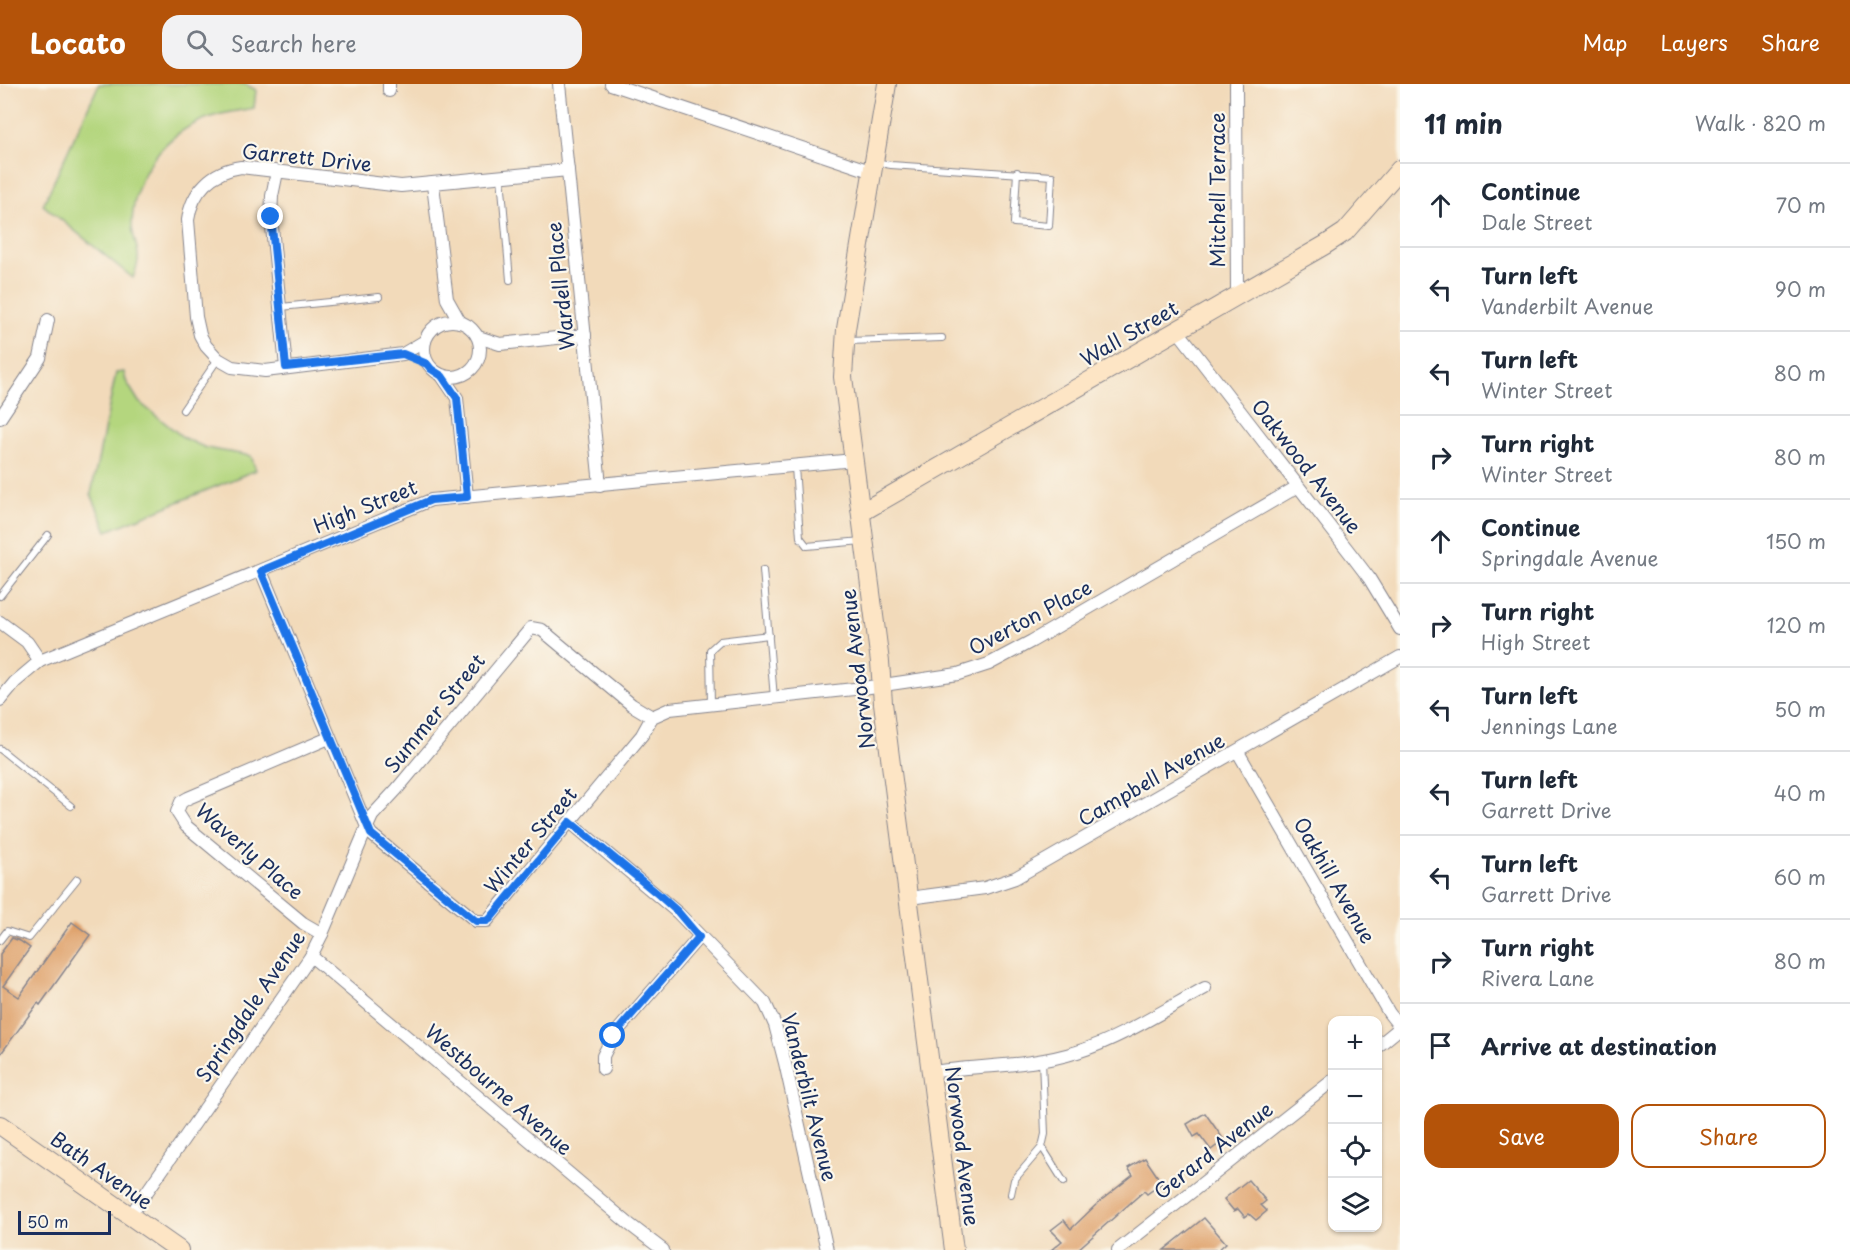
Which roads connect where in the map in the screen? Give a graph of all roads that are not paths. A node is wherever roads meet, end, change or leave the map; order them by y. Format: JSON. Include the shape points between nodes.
{"nodes":[{"id":1,"x":559,"y":84,"type":"edge"},
{"id":2,"x":611,"y":84,"type":"edge"},
{"id":3,"x":888,"y":84,"type":"edge"},
{"id":4,"x":1236,"y":84,"type":"edge"},
{"id":5,"x":874,"y":167,"type":"junction"},
{"id":6,"x":1400,"y":169,"type":"edge"},
{"id":7,"x":568,"y":170,"type":"junction"},
{"id":8,"x":277,"y":172,"type":"junction"},
{"id":9,"x":1017,"y":172,"type":"junction"},
{"id":10,"x":501,"y":177,"type":"junction"},
{"id":11,"x":433,"y":185,"type":"junction"},
{"id":12,"x":510,"y":280,"type":"dead end"},
{"id":13,"x":1237,"y":296,"type":"junction"},
{"id":14,"x":379,"y":297,"type":"dead end"},
{"id":15,"x":447,"y":299,"type":"junction"},
{"id":16,"x":281,"y":307,"type":"junction"},
{"id":17,"x":48,"y":320,"type":"dead end"},
{"id":18,"x":459,"y":322,"type":"junction"},
{"id":19,"x":438,"y":324,"type":"junction"},
{"id":20,"x":1178,"y":330,"type":"junction"},
{"id":21,"x":585,"y":335,"type":"junction"},
{"id":22,"x":477,"y":337,"type":"junction"},
{"id":23,"x":942,"y":338,"type":"dead end"},
{"id":24,"x":424,"y":340,"type":"junction"},
{"id":25,"x":844,"y":341,"type":"junction"},
{"id":26,"x":500,"y":344,"type":"junction"},
{"id":27,"x":403,"y":354,"type":"junction"},
{"id":28,"x":479,"y":358,"type":"junction"},
{"id":29,"x":218,"y":359,"type":"junction"},
{"id":30,"x":427,"y":364,"type":"junction"},
{"id":31,"x":286,"y":367,"type":"junction"},
{"id":32,"x":466,"y":374,"type":"junction"},
{"id":33,"x":442,"y":376,"type":"junction"},
{"id":34,"x":457,"y":398,"type":"junction"},
{"id":35,"x":183,"y":410,"type":"dead end"},
{"id":36,"x":0,"y":418,"type":"edge"},
{"id":37,"x":854,"y":460,"type":"junction"},
{"id":38,"x":795,"y":467,"type":"junction"},
{"id":39,"x":600,"y":485,"type":"junction"},
{"id":40,"x":1298,"y":486,"type":"junction"},
{"id":41,"x":467,"y":497,"type":"junction"},
{"id":42,"x":862,"y":512,"type":"junction"},
{"id":43,"x":48,"y":535,"type":"dead end"},
{"id":44,"x":865,"y":540,"type":"junction"},
{"id":45,"x":763,"y":570,"type":"dead end"},
{"id":46,"x":261,"y":571,"type":"junction"},
{"id":47,"x":0,"y":596,"type":"edge"},
{"id":48,"x":0,"y":622,"type":"edge"},
{"id":49,"x":1400,"y":629,"type":"edge"},
{"id":50,"x":769,"y":635,"type":"junction"},
{"id":51,"x":1400,"y":657,"type":"edge"},
{"id":52,"x":40,"y":661,"type":"junction"},
{"id":53,"x":882,"y":685,"type":"junction"},
{"id":54,"x":774,"y":698,"type":"junction"},
{"id":55,"x":0,"y":700,"type":"edge"},
{"id":56,"x":711,"y":705,"type":"junction"},
{"id":57,"x":651,"y":717,"type":"junction"},
{"id":58,"x":329,"y":738,"type":"junction"},
{"id":59,"x":0,"y":749,"type":"edge"},
{"id":60,"x":1238,"y":752,"type":"junction"},
{"id":61,"x":71,"y":806,"type":"dead end"},
{"id":62,"x":570,"y":822,"type":"junction"},
{"id":63,"x":367,"y":827,"type":"junction"},
{"id":64,"x":77,"y":879,"type":"dead end"},
{"id":65,"x":909,"y":898,"type":"junction"},
{"id":66,"x":0,"y":926,"type":"edge"},
{"id":67,"x":7,"y":931,"type":"junction"},
{"id":68,"x":322,"y":934,"type":"junction"},
{"id":69,"x":699,"y":937,"type":"junction"},
{"id":70,"x":0,"y":940,"type":"edge"},
{"id":71,"x":310,"y":956,"type":"junction"},
{"id":72,"x":1205,"y":987,"type":"dead end"},
{"id":73,"x":1400,"y":1028,"type":"edge"},
{"id":74,"x":1382,"y":1042,"type":"edge"},
{"id":75,"x":1042,"y":1060,"type":"junction"},
{"id":76,"x":603,"y":1069,"type":"dead end"},
{"id":77,"x":931,"y":1072,"type":"junction"},
{"id":78,"x":1328,"y":1084,"type":"edge"},
{"id":79,"x":0,"y":1125,"type":"edge"},
{"id":80,"x":1042,"y":1148,"type":"junction"},
{"id":81,"x":1064,"y":1182,"type":"dead end"},
{"id":82,"x":1011,"y":1194,"type":"dead end"},
{"id":83,"x":129,"y":1216,"type":"junction"},
{"id":84,"x":166,"y":1247,"type":"edge"},
{"id":85,"x":663,"y":1250,"type":"edge"},
{"id":86,"x":827,"y":1250,"type":"edge"},
{"id":87,"x":954,"y":1250,"type":"edge"},
{"id":88,"x":1118,"y":1250,"type":"edge"}],
"edges":[{"from":1,"to":7,"type":"street","name":"Wardell Place"},
{"from":2,"to":5,"type":"street"},
{"from":3,"to":5,"type":"street","name":"Norwood Avenue"},
{"from":4,"to":13,"type":"street","name":"Mitchell Terrace"},
{"from":5,"to":9,"type":"lane"},
{"from":5,"to":25,"type":"street","name":"Norwood Avenue"},
{"from":6,"to":13,"type":"street","name":"Wall Street","via":[[1345,232]]},
{"from":7,"to":10,"type":"street","name":"Garrett Drive"},
{"from":7,"to":21,"type":"street","name":"Wardell Place"},
{"from":8,"to":11,"type":"street","name":"Garrett Drive","via":[[375,184]]},
{"from":8,"to":16,"type":"street","via":[[271,217]]},
{"from":8,"to":29,"type":"street","name":"Garrett Drive","via":[[227,169],[200,191],[190,206],[196,317],[200,335]]},
{"from":9,"to":9,"type":"lane","via":[[1052,176],[1049,226],[1014,223]]},
{"from":10,"to":11,"type":"street","name":"Garrett Drive"},
{"from":10,"to":12,"type":"lane"},
{"from":11,"to":15,"type":"street"},
{"from":13,"to":20,"type":"street","name":"Wall Street"},
{"from":14,"to":16,"type":"lane"},
{"from":15,"to":18,"type":"street"},
{"from":15,"to":19,"type":"street"},
{"from":16,"to":31,"type":"street"},
{"from":17,"to":36,"type":"street","via":[[40,358]]},
{"from":18,"to":19,"type":"street"},
{"from":18,"to":22,"type":"street"},
{"from":19,"to":24,"type":"street"},
{"from":20,"to":40,"type":"street","name":"Oakwood Avenue"},
{"from":20,"to":42,"type":"street","name":"Wall Street"},
{"from":21,"to":26,"type":"street"},
{"from":21,"to":39,"type":"street","name":"Wardell Place"},
{"from":22,"to":26,"type":"street"},
{"from":22,"to":28,"type":"street"},
{"from":23,"to":25,"type":"lane"},
{"from":24,"to":27,"type":"street"},
{"from":24,"to":30,"type":"street"},
{"from":25,"to":37,"type":"street","name":"Norwood Avenue","via":[[843,377]]},
{"from":26,"to":28,"type":"street"},
{"from":27,"to":30,"type":"street"},
{"from":27,"to":31,"type":"street"},
{"from":28,"to":32,"type":"street"},
{"from":29,"to":31,"type":"street","via":[[232,368],[245,370]]},
{"from":29,"to":35,"type":"lane"},
{"from":30,"to":33,"type":"street"},
{"from":32,"to":33,"type":"street"},
{"from":32,"to":34,"type":"street"},
{"from":33,"to":34,"type":"street"},
{"from":34,"to":41,"type":"street"},
{"from":37,"to":38,"type":"street","name":"High Street"},
{"from":37,"to":42,"type":"street","name":"Norwood Avenue"},
{"from":38,"to":39,"type":"street","name":"High Street"},
{"from":38,"to":44,"type":"lane","via":[[800,537],[807,546]]},
{"from":39,"to":41,"type":"street","name":"High Street"},
{"from":40,"to":49,"type":"street","name":"Oakwood Avenue","via":[[1369,578]]},
{"from":40,"to":53,"type":"street","name":"Overton Place","via":[[989,664],[958,674]]},
{"from":41,"to":46,"type":"street","name":"High Street","via":[[431,500]]},
{"from":42,"to":44,"type":"street","name":"Norwood Avenue"},
{"from":43,"to":47,"type":"lane"},
{"from":44,"to":53,"type":"street","name":"Norwood Avenue"},
{"from":45,"to":50,"type":"lane"},
{"from":46,"to":52,"type":"street","name":"High Street"},
{"from":46,"to":58,"type":"street"},
{"from":48,"to":52,"type":"street","via":[[27,642]]},
{"from":50,"to":54,"type":"lane"},
{"from":50,"to":56,"type":"lane","via":[[720,641],[710,650]]},
{"from":51,"to":60,"type":"street","name":"Campbell Avenue"},
{"from":52,"to":55,"type":"street","name":"High Street"},
{"from":53,"to":54,"type":"street","name":"Overton Place"},
{"from":53,"to":65,"type":"street","name":"Norwood Avenue"},
{"from":54,"to":56,"type":"street","name":"Overton Place"},
{"from":56,"to":57,"type":"street","name":"Overton Place","via":[[670,709]]},
{"from":57,"to":62,"type":"street","name":"Winter Street","via":[[642,735]]},
{"from":57,"to":63,"type":"street","name":"Summer Street","via":[[535,627],[525,633],[372,816]]},
{"from":58,"to":63,"type":"street"},
{"from":58,"to":68,"type":"street","name":"Waverly Place","via":[[188,798],[181,802],[177,812],[186,826]]},
{"from":59,"to":61,"type":"lane"},
{"from":60,"to":65,"type":"street","name":"Campbell Avenue","via":[[1015,878],[985,888]]},
{"from":60,"to":73,"type":"street","name":"Oakhill Avenue"},
{"from":62,"to":63,"type":"street","name":"Winter Street","via":[[490,919],[480,922]]},
{"from":62,"to":69,"type":"street","name":"Vanderbilt Avenue","via":[[659,895]]},
{"from":63,"to":68,"type":"street","name":"Springdale Avenue"},
{"from":64,"to":67,"type":"lane","via":[[29,938]]},
{"from":65,"to":77,"type":"street","name":"Norwood Avenue"},
{"from":66,"to":67,"type":"lane"},
{"from":67,"to":70,"type":"lane"},
{"from":68,"to":71,"type":"street","name":"Springdale Avenue"},
{"from":69,"to":76,"type":"street","via":[[613,1036],[603,1056]]},
{"from":69,"to":86,"type":"street","name":"Vanderbilt Avenue","via":[[757,993],[770,1013]]},
{"from":71,"to":83,"type":"street","name":"Springdale Avenue"},
{"from":71,"to":85,"type":"street","name":"Westbourne Avenue"},
{"from":72,"to":75,"type":"street","via":[[1103,1043]]},
{"from":73,"to":74,"type":"street"},
{"from":75,"to":77,"type":"street"},
{"from":75,"to":80,"type":"lane"},
{"from":77,"to":87,"type":"street","name":"Norwood Avenue"},
{"from":78,"to":88,"type":"street","name":"Gerard Avenue"},
{"from":79,"to":83,"type":"street","name":"Bath Avenue"},
{"from":80,"to":81,"type":"lane"},
{"from":80,"to":82,"type":"lane","via":[[1014,1180]]},
{"from":83,"to":84,"type":"street","name":"Bath Avenue"}]}
